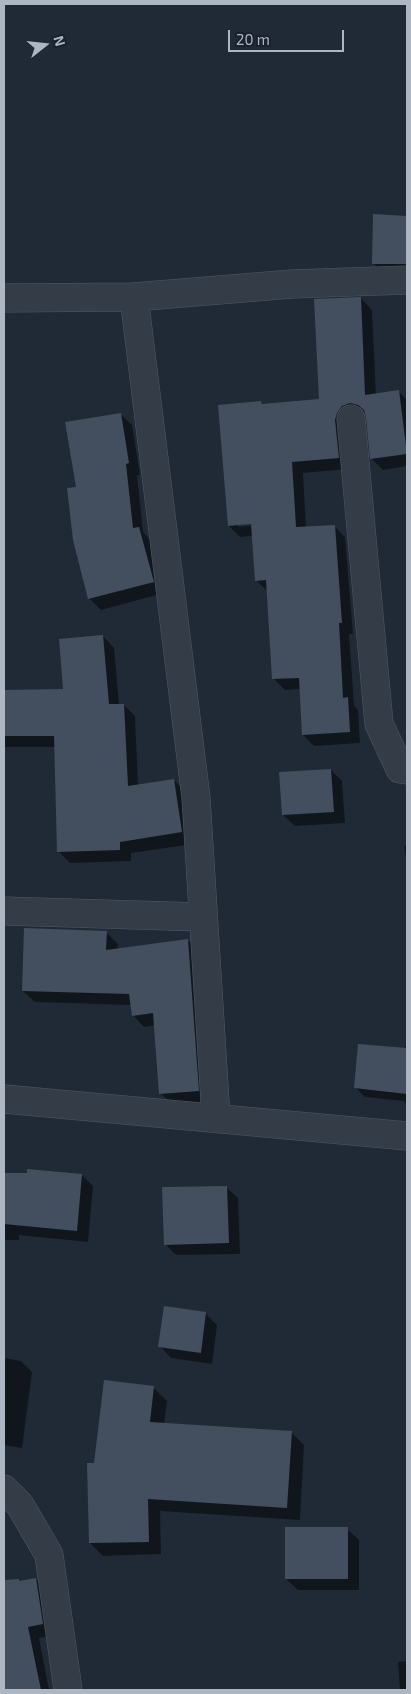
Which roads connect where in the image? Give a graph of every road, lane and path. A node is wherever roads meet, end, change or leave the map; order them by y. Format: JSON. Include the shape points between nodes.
{"nodes":[{"id":1,"x":407,"y":280,"type":"edge"},
{"id":2,"x":134,"y":297,"type":"junction"},
{"id":3,"x":4,"y":298,"type":"edge"},
{"id":4,"x":351,"y":420,"type":"dead end"},
{"id":5,"x":407,"y":770,"type":"edge"},
{"id":6,"x":4,"y":911,"type":"edge"},
{"id":7,"x":203,"y":918,"type":"junction"},
{"id":8,"x":4,"y":1099,"type":"edge"},
{"id":9,"x":216,"y":1118,"type":"junction"},
{"id":10,"x":407,"y":1136,"type":"edge"},
{"id":11,"x":4,"y":1490,"type":"edge"},
{"id":12,"x":68,"y":1690,"type":"edge"}],
"edges":[{"from":1,"to":2,"type":"street","via":[[292,284]]},
{"from":2,"to":3,"type":"street"},
{"from":2,"to":7,"type":"street","via":[[196,798]]},
{"from":4,"to":5,"type":"street","via":[[379,724],[400,769]]},
{"from":6,"to":7,"type":"street"},
{"from":7,"to":9,"type":"street"},
{"from":8,"to":9,"type":"street"},
{"from":9,"to":10,"type":"street"},
{"from":11,"to":12,"type":"street","via":[[20,1505],[49,1555]]}]}
